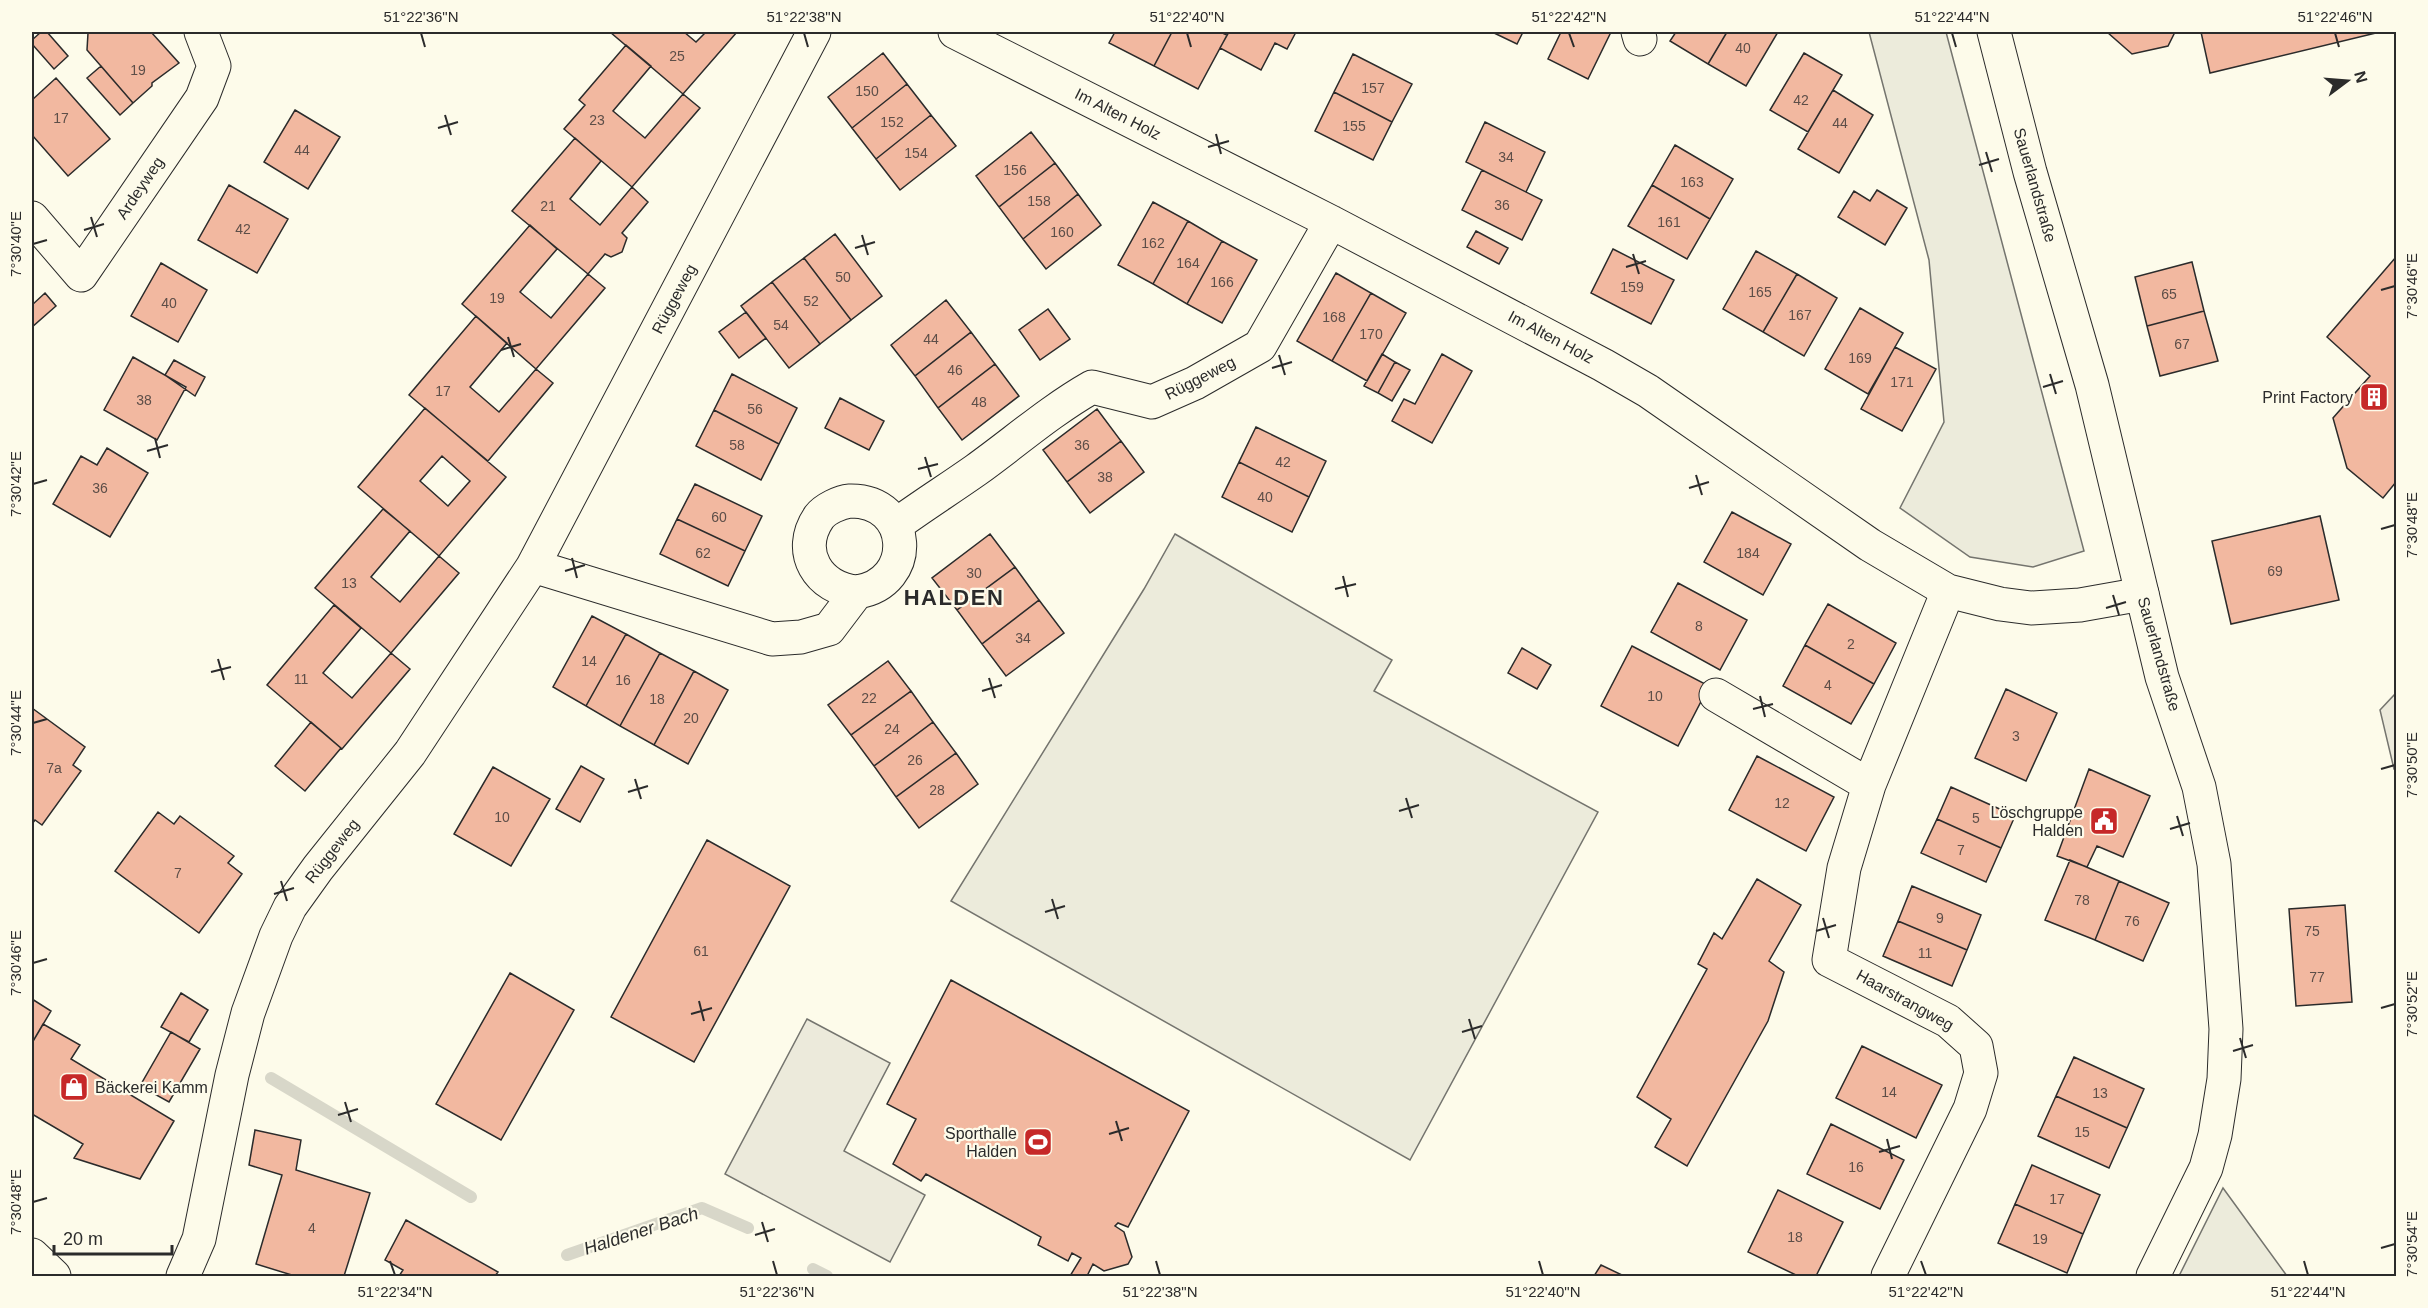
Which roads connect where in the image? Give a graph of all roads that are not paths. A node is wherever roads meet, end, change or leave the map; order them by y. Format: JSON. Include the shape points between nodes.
{"nodes":[{"id":1,"x":201,"y":32,"type":"edge"},
{"id":2,"x":814,"y":32,"type":"edge"},
{"id":3,"x":955,"y":32,"type":"edge"},
{"id":4,"x":1994,"y":32,"type":"edge"},
{"id":5,"x":32,"y":218,"type":"edge"},
{"id":6,"x":1330,"y":222,"type":"junction"},
{"id":7,"x":896,"y":525,"type":"junction"},
{"id":8,"x":533,"y":567,"type":"junction"},
{"id":9,"x":1948,"y":591,"type":"junction"},
{"id":10,"x":857,"y":592,"type":"junction"},
{"id":11,"x":2142,"y":594,"type":"junction"},
{"id":12,"x":1716,"y":695,"type":"dead end"},
{"id":13,"x":1869,"y":785,"type":"junction"},
{"id":14,"x":32,"y":1255,"type":"edge"},
{"id":15,"x":54,"y":1276,"type":"edge"},
{"id":16,"x":183,"y":1276,"type":"edge"},
{"id":17,"x":1888,"y":1276,"type":"edge"},
{"id":18,"x":2153,"y":1276,"type":"edge"}],
"edges":[{"from":1,"to":5,"type":"street","name":"Ardeyweg","via":[[214,66],[201,98],[81,275]]},
{"from":2,"to":8,"type":"street","name":"Rüggeweg"},
{"from":3,"to":6,"type":"street","name":"Im Alten Holz"},
{"from":4,"to":11,"type":"street","name":"Sauerlandstraße","via":[[2092,385]]},
{"from":6,"to":7,"type":"street","name":"Rüggeweg","via":[[1260,346],[1152,402],[1092,387],[1055,409]]},
{"from":6,"to":9,"type":"street","name":"Im Alten Holz","via":[[1648,391],[1870,545]]},
{"from":7,"to":10,"type":"street","via":[[900,558],[888,578],[868,591]]},
{"from":7,"to":10,"type":"street","via":[[887,513],[866,501],[842,501],[818,518],[810,535],[811,559],[823,580],[844,591]]},
{"from":8,"to":10,"type":"street","via":[[772,639],[801,637],[829,629]]},
{"from":8,"to":16,"type":"street","name":"Rüggeweg","via":[[410,753],[290,907],[248,1013],[199,1239]]},
{"from":9,"to":11,"type":"street","name":"Im Alten Holz","via":[[2031,608],[2080,605]]},
{"from":9,"to":13,"type":"street","name":"Haarstrangweg"},
{"from":11,"to":18,"type":"street","name":"Sauerlandstraße","via":[[2162,677],[2206,813],[2214,864],[2226,1029],[2224,1079],[2206,1168]]},
{"from":12,"to":13,"type":"street"},
{"from":13,"to":17,"type":"street","name":"Haarstrangweg","via":[[1844,868],[1829,960],[1948,1021],[1976,1046],[1981,1073],[1970,1109]]},
{"from":14,"to":15,"type":"street"}]}
